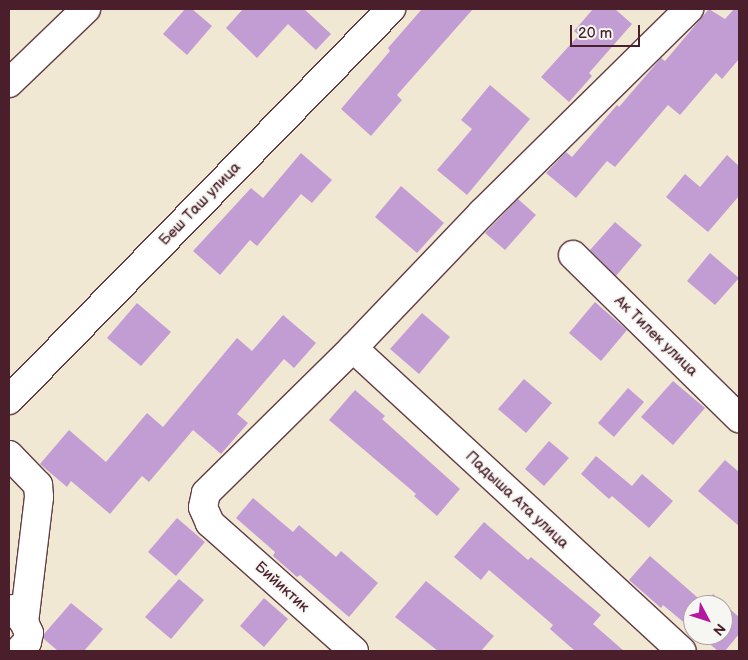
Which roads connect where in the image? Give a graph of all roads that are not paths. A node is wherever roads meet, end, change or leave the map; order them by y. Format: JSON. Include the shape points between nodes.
{"nodes":[{"id":1,"x":86,"y":9,"type":"edge"},
{"id":2,"x":391,"y":9,"type":"edge"},
{"id":3,"x":689,"y":9,"type":"edge"},
{"id":4,"x":9,"y":84,"type":"edge"},
{"id":5,"x":573,"y":255,"type":"dead end"},
{"id":6,"x":352,"y":348,"type":"junction"},
{"id":7,"x":9,"y":400,"type":"edge"},
{"id":8,"x":739,"y":418,"type":"edge"},
{"id":9,"x":9,"y":455,"type":"edge"},
{"id":10,"x":17,"y":613,"type":"edge"},
{"id":11,"x":19,"y":651,"type":"edge"},
{"id":12,"x":354,"y":651,"type":"edge"},
{"id":13,"x":681,"y":651,"type":"edge"}],
"edges":[{"from":1,"to":4,"type":"street"},
{"from":2,"to":7,"type":"street","name":"Беш Таш улица"},
{"from":3,"to":6,"type":"street","via":[[482,213]]},
{"from":5,"to":8,"type":"street","name":"Ак Тилек улица"},
{"from":6,"to":12,"type":"street","name":"Бийиктик","via":[[206,493],[203,507],[210,523]]},
{"from":6,"to":13,"type":"street","name":"Падыша Ата улица"},
{"from":9,"to":10,"type":"street","via":[[38,485],[39,497]]},
{"from":10,"to":11,"type":"street","via":[[29,633],[27,642]]}]}
